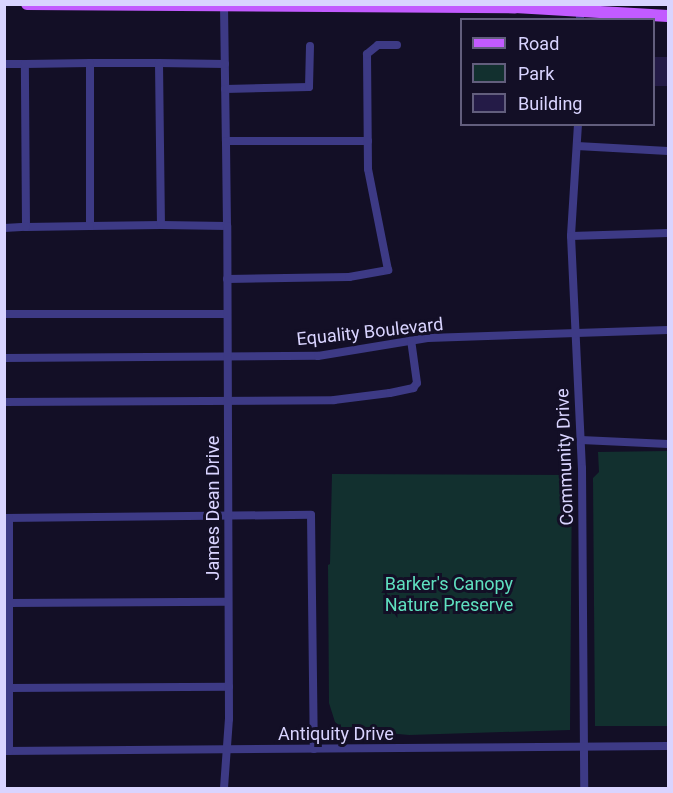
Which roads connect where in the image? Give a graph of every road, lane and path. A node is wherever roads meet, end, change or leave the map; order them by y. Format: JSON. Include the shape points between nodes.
{"nodes":[{"id":1,"x":27,"y":4,"type":"edge"},
{"id":2,"x":224,"y":6,"type":"edge"},
{"id":3,"x":579,"y":15,"type":"edge"},
{"id":4,"x":669,"y":16,"type":"edge"},
{"id":5,"x":397,"y":45,"type":"dead end"},
{"id":6,"x":310,"y":46,"type":"dead end"},
{"id":7,"x":90,"y":63,"type":"junction"},
{"id":8,"x":159,"y":63,"type":"junction"},
{"id":9,"x":225,"y":63,"type":"junction"},
{"id":10,"x":4,"y":64,"type":"edge"},
{"id":11,"x":25,"y":64,"type":"junction"},
{"id":12,"x":225,"y":89,"type":"junction"},
{"id":13,"x":578,"y":126,"type":"edge"},
{"id":14,"x":226,"y":141,"type":"junction"},
{"id":15,"x":368,"y":141,"type":"junction"},
{"id":16,"x":577,"y":146,"type":"junction"},
{"id":17,"x":669,"y":151,"type":"edge"},
{"id":18,"x":161,"y":225,"type":"junction"},
{"id":19,"x":90,"y":226,"type":"junction"},
{"id":20,"x":227,"y":226,"type":"junction"},
{"id":21,"x":26,"y":227,"type":"junction"},
{"id":22,"x":4,"y":228,"type":"edge"},
{"id":23,"x":669,"y":233,"type":"edge"},
{"id":24,"x":571,"y":236,"type":"junction"},
{"id":25,"x":227,"y":279,"type":"junction"},
{"id":26,"x":4,"y":314,"type":"edge"},
{"id":27,"x":227,"y":314,"type":"junction"},
{"id":28,"x":668,"y":330,"type":"edge"},
{"id":29,"x":575,"y":334,"type":"junction"},
{"id":30,"x":411,"y":340,"type":"junction"},
{"id":31,"x":227,"y":357,"type":"junction"},
{"id":32,"x":4,"y":358,"type":"edge"},
{"id":33,"x":227,"y":400,"type":"junction"},
{"id":34,"x":4,"y":402,"type":"edge"},
{"id":35,"x":581,"y":440,"type":"junction"},
{"id":36,"x":669,"y":444,"type":"edge"},
{"id":37,"x":228,"y":516,"type":"junction"},
{"id":38,"x":7,"y":518,"type":"edge"},
{"id":39,"x":228,"y":602,"type":"junction"},
{"id":40,"x":9,"y":603,"type":"junction"},
{"id":41,"x":229,"y":687,"type":"junction"},
{"id":42,"x":9,"y":688,"type":"junction"},
{"id":43,"x":669,"y":746,"type":"edge"},
{"id":44,"x":584,"y":747,"type":"junction"},
{"id":45,"x":314,"y":749,"type":"junction"},
{"id":46,"x":225,"y":750,"type":"junction"},
{"id":47,"x":7,"y":751,"type":"edge"},
{"id":48,"x":224,"y":789,"type":"edge"},
{"id":49,"x":584,"y":789,"type":"edge"}],
"edges":[{"from":1,"to":2,"type":"main road"},
{"from":2,"to":3,"type":"main road"},
{"from":2,"to":9,"type":"street","name":"James Dean Drive"},
{"from":3,"to":4,"type":"main road"},
{"from":5,"to":15,"type":"street","via":[[378,45],[367,54]]},
{"from":6,"to":12,"type":"street","via":[[309,87]]},
{"from":7,"to":8,"type":"street"},
{"from":7,"to":11,"type":"street"},
{"from":7,"to":19,"type":"street"},
{"from":8,"to":9,"type":"street"},
{"from":8,"to":18,"type":"street"},
{"from":9,"to":12,"type":"street","name":"James Dean Drive"},
{"from":10,"to":11,"type":"street"},
{"from":11,"to":21,"type":"street"},
{"from":12,"to":14,"type":"street","name":"James Dean Drive"},
{"from":13,"to":16,"type":"street","name":"Community Drive"},
{"from":14,"to":15,"type":"street"},
{"from":14,"to":20,"type":"street","name":"James Dean Drive"},
{"from":15,"to":25,"type":"street","via":[[368,169],[388,270],[350,277]]},
{"from":16,"to":17,"type":"street"},
{"from":16,"to":24,"type":"street","name":"Community Drive"},
{"from":18,"to":19,"type":"street"},
{"from":18,"to":20,"type":"street"},
{"from":19,"to":21,"type":"street"},
{"from":20,"to":25,"type":"street","name":"James Dean Drive"},
{"from":21,"to":22,"type":"street"},
{"from":23,"to":24,"type":"street"},
{"from":24,"to":29,"type":"street","name":"Community Drive"},
{"from":25,"to":27,"type":"street","name":"James Dean Drive"},
{"from":26,"to":27,"type":"street"},
{"from":27,"to":31,"type":"street","name":"James Dean Drive"},
{"from":28,"to":29,"type":"street","name":"Equality Boulevard"},
{"from":29,"to":30,"type":"street","name":"Equality Boulevard"},
{"from":29,"to":35,"type":"street","name":"Community Drive"},
{"from":30,"to":31,"type":"street","name":"Equality Boulevard","via":[[318,356]]},
{"from":30,"to":33,"type":"street","via":[[417,373],[413,388],[334,400]]},
{"from":31,"to":32,"type":"street","name":"Equality Boulevard"},
{"from":31,"to":33,"type":"street","name":"James Dean Drive"},
{"from":33,"to":34,"type":"street"},
{"from":33,"to":37,"type":"street","name":"James Dean Drive"},
{"from":35,"to":36,"type":"street"},
{"from":35,"to":44,"type":"street","name":"Community Drive"},
{"from":37,"to":38,"type":"street"},
{"from":37,"to":39,"type":"street","name":"James Dean Drive"},
{"from":37,"to":45,"type":"street","via":[[311,515]]},
{"from":38,"to":40,"type":"street"},
{"from":39,"to":40,"type":"street"},
{"from":39,"to":41,"type":"street","name":"James Dean Drive"},
{"from":40,"to":42,"type":"street"},
{"from":41,"to":42,"type":"street"},
{"from":41,"to":46,"type":"street","name":"James Dean Drive"},
{"from":42,"to":47,"type":"street"},
{"from":43,"to":44,"type":"street","name":"Antiquity Drive"},
{"from":44,"to":45,"type":"street","name":"Antiquity Drive"},
{"from":44,"to":49,"type":"street","name":"Community Drive"},
{"from":45,"to":46,"type":"street","name":"Antiquity Drive"},
{"from":46,"to":47,"type":"street","name":"Antiquity Drive"},
{"from":46,"to":48,"type":"street","name":"James Dean Drive"}]}
